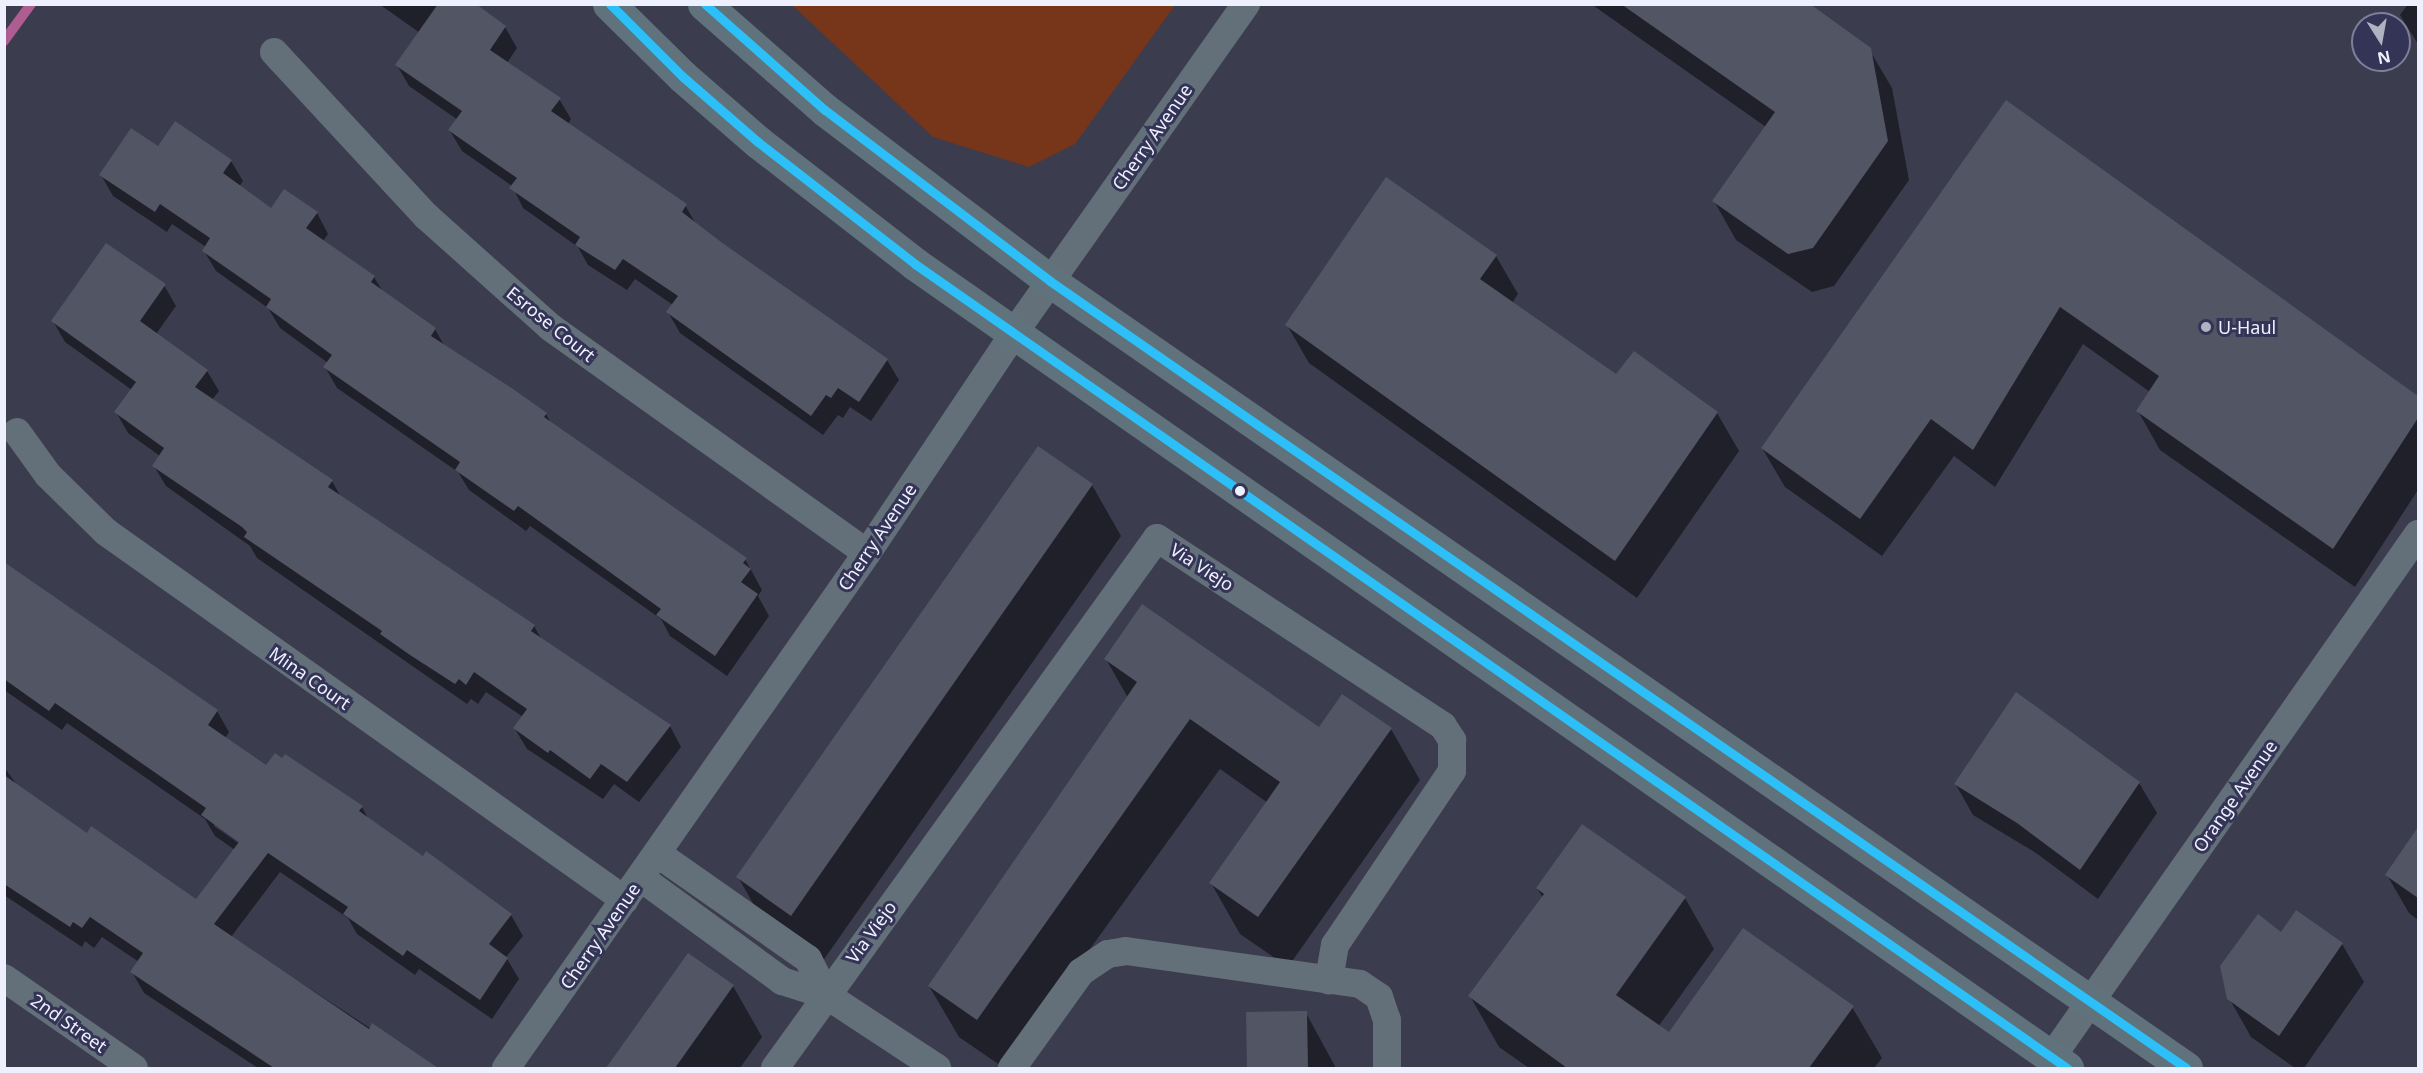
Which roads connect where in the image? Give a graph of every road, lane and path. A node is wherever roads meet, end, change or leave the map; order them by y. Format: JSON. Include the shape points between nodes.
{"nodes":[{"id":1,"x":609,"y":4,"type":"edge"},
{"id":2,"x":704,"y":4,"type":"edge"},
{"id":3,"x":1246,"y":4,"type":"edge"},
{"id":4,"x":274,"y":52,"type":"dead end"},
{"id":5,"x":1050,"y":281,"type":"junction"},
{"id":6,"x":1014,"y":333,"type":"junction"},
{"id":7,"x":17,"y":432,"type":"dead end"},
{"id":8,"x":2418,"y":534,"type":"edge"},
{"id":9,"x":867,"y":553,"type":"junction"},
{"id":10,"x":658,"y":854,"type":"junction"},
{"id":11,"x":633,"y":889,"type":"junction"},
{"id":12,"x":4,"y":978,"type":"edge"},
{"id":13,"x":1329,"y":980,"type":"junction"},
{"id":14,"x":826,"y":994,"type":"junction"},
{"id":15,"x":2090,"y":1003,"type":"junction"},
{"id":16,"x":2059,"y":1063,"type":"edge"},
{"id":17,"x":134,"y":1068,"type":"edge"},
{"id":18,"x":506,"y":1068,"type":"edge"},
{"id":19,"x":775,"y":1068,"type":"edge"},
{"id":20,"x":937,"y":1068,"type":"edge"},
{"id":21,"x":1012,"y":1068,"type":"edge"},
{"id":22,"x":1388,"y":1068,"type":"edge"},
{"id":23,"x":2186,"y":1068,"type":"edge"}],
"edges":[{"from":1,"to":6,"type":"main road","via":[[682,76],[758,142],[915,264]]},
{"from":2,"to":5,"type":"main road","via":[[825,110]]},
{"from":3,"to":5,"type":"street","name":"Cherry Avenue"},
{"from":4,"to":9,"type":"street","name":"Esrose Court","via":[[426,216],[549,327]]},
{"from":5,"to":6,"type":"street","name":"Cherry Avenue"},
{"from":5,"to":15,"type":"main road"},
{"from":6,"to":9,"type":"street","name":"Cherry Avenue"},
{"from":6,"to":16,"type":"main road"},
{"from":7,"to":11,"type":"street","name":"Mina Court","via":[[48,475],[106,532]]},
{"from":8,"to":15,"type":"street","name":"Orange Avenue"},
{"from":9,"to":10,"type":"street","name":"Cherry Avenue"},
{"from":10,"to":11,"type":"street","name":"Cherry Avenue"},
{"from":10,"to":14,"type":"street","via":[[808,959]]},
{"from":11,"to":14,"type":"street","via":[[782,981]]},
{"from":11,"to":18,"type":"street","name":"Cherry Avenue"},
{"from":12,"to":17,"type":"street","name":"2nd Street"},
{"from":13,"to":14,"type":"street","name":"Via Viejo","via":[[1335,945],[1452,771],[1452,740],[1443,726],[1157,538]]},
{"from":13,"to":21,"type":"street","via":[[1126,951],[1108,954],[1081,972]]},
{"from":13,"to":22,"type":"street","via":[[1360,984],[1379,997],[1387,1020]]},
{"from":14,"to":19,"type":"street","name":"Via Viejo"},
{"from":14,"to":20,"type":"street"},
{"from":15,"to":16,"type":"street","name":"Orange Avenue"},
{"from":15,"to":23,"type":"main road"}]}
